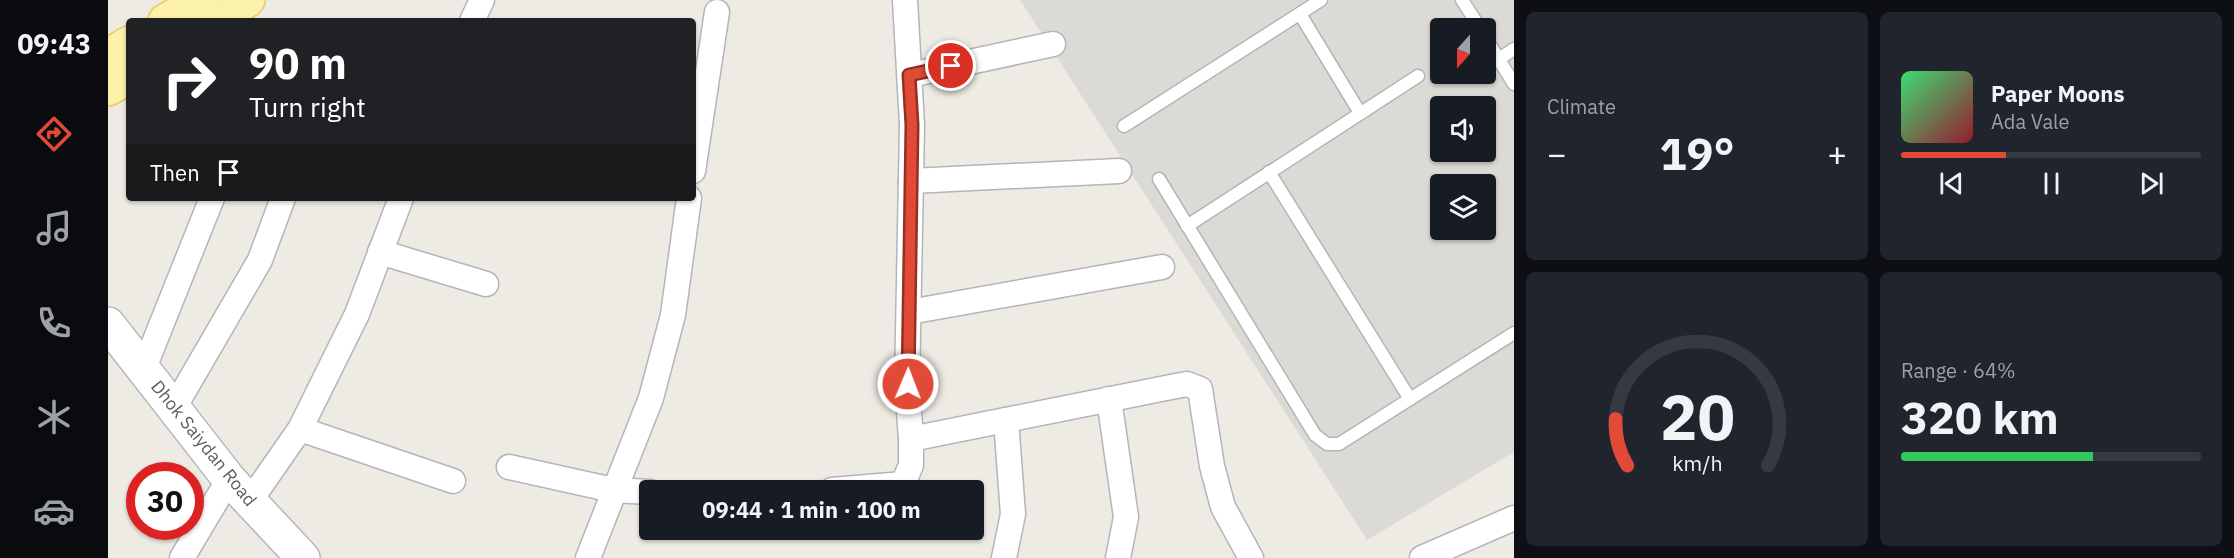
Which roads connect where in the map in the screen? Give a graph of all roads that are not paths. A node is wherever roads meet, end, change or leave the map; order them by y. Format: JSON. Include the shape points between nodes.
{"nodes":[{"id":1,"x":200,"y":0,"type":"edge"},
{"id":2,"x":248,"y":0,"type":"edge"},
{"id":3,"x":482,"y":0,"type":"edge"},
{"id":4,"x":905,"y":0,"type":"edge"},
{"id":5,"x":1321,"y":0,"type":"edge"},
{"id":6,"x":1462,"y":0,"type":"edge"},
{"id":7,"x":717,"y":12,"type":"dead end"},
{"id":8,"x":1300,"y":14,"type":"junction"},
{"id":9,"x":170,"y":18,"type":"edge"},
{"id":10,"x":221,"y":18,"type":"edge"},
{"id":11,"x":473,"y":18,"type":"edge"},
{"id":12,"x":1474,"y":18,"type":"edge"},
{"id":13,"x":1053,"y":44,"type":"dead end"},
{"id":14,"x":126,"y":45,"type":"edge"},
{"id":15,"x":1514,"y":49,"type":"edge"},
{"id":16,"x":1496,"y":54,"type":"edge"},
{"id":17,"x":108,"y":56,"type":"edge"},
{"id":18,"x":1499,"y":59,"type":"junction"},
{"id":19,"x":909,"y":75,"type":"junction"},
{"id":20,"x":1418,"y":76,"type":"dead end"},
{"id":21,"x":126,"y":79,"type":"edge"},
{"id":22,"x":1514,"y":84,"type":"edge"},
{"id":23,"x":108,"y":89,"type":"edge"},
{"id":24,"x":1360,"y":113,"type":"junction"},
{"id":25,"x":1124,"y":126,"type":"dead end"},
{"id":26,"x":696,"y":151,"type":"edge"},
{"id":27,"x":1119,"y":171,"type":"dead end"},
{"id":28,"x":1269,"y":172,"type":"junction"},
{"id":29,"x":1159,"y":179,"type":"dead end"},
{"id":30,"x":911,"y":181,"type":"junction"},
{"id":31,"x":211,"y":201,"type":"edge"},
{"id":32,"x":282,"y":201,"type":"edge"},
{"id":33,"x":400,"y":201,"type":"edge"},
{"id":34,"x":689,"y":201,"type":"edge"},
{"id":35,"x":1187,"y":226,"type":"junction"},
{"id":36,"x":380,"y":252,"type":"junction"},
{"id":37,"x":1162,"y":267,"type":"dead end"},
{"id":38,"x":486,"y":284,"type":"dead end"},
{"id":39,"x":909,"y":312,"type":"junction"},
{"id":40,"x":108,"y":324,"type":"edge"},
{"id":41,"x":1514,"y":333,"type":"edge"},
{"id":42,"x":144,"y":368,"type":"junction"},
{"id":43,"x":1109,"y":399,"type":"junction"},
{"id":44,"x":1410,"y":399,"type":"junction"},
{"id":45,"x":174,"y":408,"type":"junction"},
{"id":46,"x":1006,"y":420,"type":"junction"},
{"id":47,"x":300,"y":429,"type":"junction"},
{"id":48,"x":911,"y":439,"type":"junction"},
{"id":49,"x":509,"y":467,"type":"dead end"},
{"id":50,"x":905,"y":480,"type":"edge"},
{"id":51,"x":453,"y":481,"type":"dead end"},
{"id":52,"x":240,"y":490,"type":"junction"},
{"id":53,"x":614,"y":490,"type":"junction"},
{"id":54,"x":639,"y":491,"type":"edge"},
{"id":55,"x":1514,"y":518,"type":"edge"},
{"id":56,"x":182,"y":558,"type":"edge"},
{"id":57,"x":303,"y":558,"type":"edge"},
{"id":58,"x":588,"y":558,"type":"edge"},
{"id":59,"x":1004,"y":558,"type":"edge"},
{"id":60,"x":1118,"y":558,"type":"edge"},
{"id":61,"x":1251,"y":558,"type":"edge"},
{"id":62,"x":1422,"y":558,"type":"edge"}],
"edges":[{"from":1,"to":9,"type":"main road"},
{"from":2,"to":10,"type":"main road"},
{"from":3,"to":11,"type":"street"},
{"from":4,"to":19,"type":"street"},
{"from":5,"to":8,"type":"lane"},
{"from":6,"to":12,"type":"lane"},
{"from":7,"to":26,"type":"street"},
{"from":8,"to":24,"type":"lane"},
{"from":8,"to":25,"type":"lane"},
{"from":13,"to":19,"type":"street"},
{"from":14,"to":17,"type":"main road"},
{"from":15,"to":18,"type":"lane"},
{"from":16,"to":18,"type":"lane"},
{"from":18,"to":22,"type":"lane"},
{"from":19,"to":30,"type":"street"},
{"from":20,"to":24,"type":"lane"},
{"from":21,"to":23,"type":"main road"},
{"from":24,"to":28,"type":"lane"},
{"from":27,"to":30,"type":"street"},
{"from":28,"to":35,"type":"lane"},
{"from":28,"to":44,"type":"lane"},
{"from":29,"to":35,"type":"lane"},
{"from":30,"to":39,"type":"street"},
{"from":31,"to":42,"type":"street"},
{"from":32,"to":45,"type":"street","via":[[260,260]]},
{"from":33,"to":36,"type":"street"},
{"from":34,"to":53,"type":"street","via":[[674,315],[651,398]]},
{"from":35,"to":44,"type":"lane","via":[[1315,435],[1327,444],[1339,444]]},
{"from":36,"to":38,"type":"street"},
{"from":36,"to":47,"type":"street","via":[[357,314]]},
{"from":37,"to":39,"type":"street"},
{"from":39,"to":48,"type":"street"},
{"from":40,"to":42,"type":"main road","name":"Dhok Saiydan Road"},
{"from":41,"to":44,"type":"lane"},
{"from":42,"to":45,"type":"main road","name":"Dhok Saiydan Road"},
{"from":43,"to":46,"type":"street"},
{"from":43,"to":60,"type":"street","via":[[1126,517]]},
{"from":43,"to":61,"type":"street","via":[[1187,384],[1200,389],[1223,507]]},
{"from":45,"to":52,"type":"main road","name":"Dhok Saiydan Road"},
{"from":46,"to":48,"type":"street"},
{"from":46,"to":59,"type":"street","via":[[1012,514]]},
{"from":47,"to":51,"type":"street"},
{"from":47,"to":52,"type":"street"},
{"from":48,"to":50,"type":"street","via":[[911,465]]},
{"from":49,"to":53,"type":"street"},
{"from":52,"to":56,"type":"street"},
{"from":52,"to":57,"type":"main road","name":"Dhok Saiydan Road"},
{"from":53,"to":54,"type":"street"},
{"from":53,"to":58,"type":"street"},
{"from":55,"to":62,"type":"street"}]}
